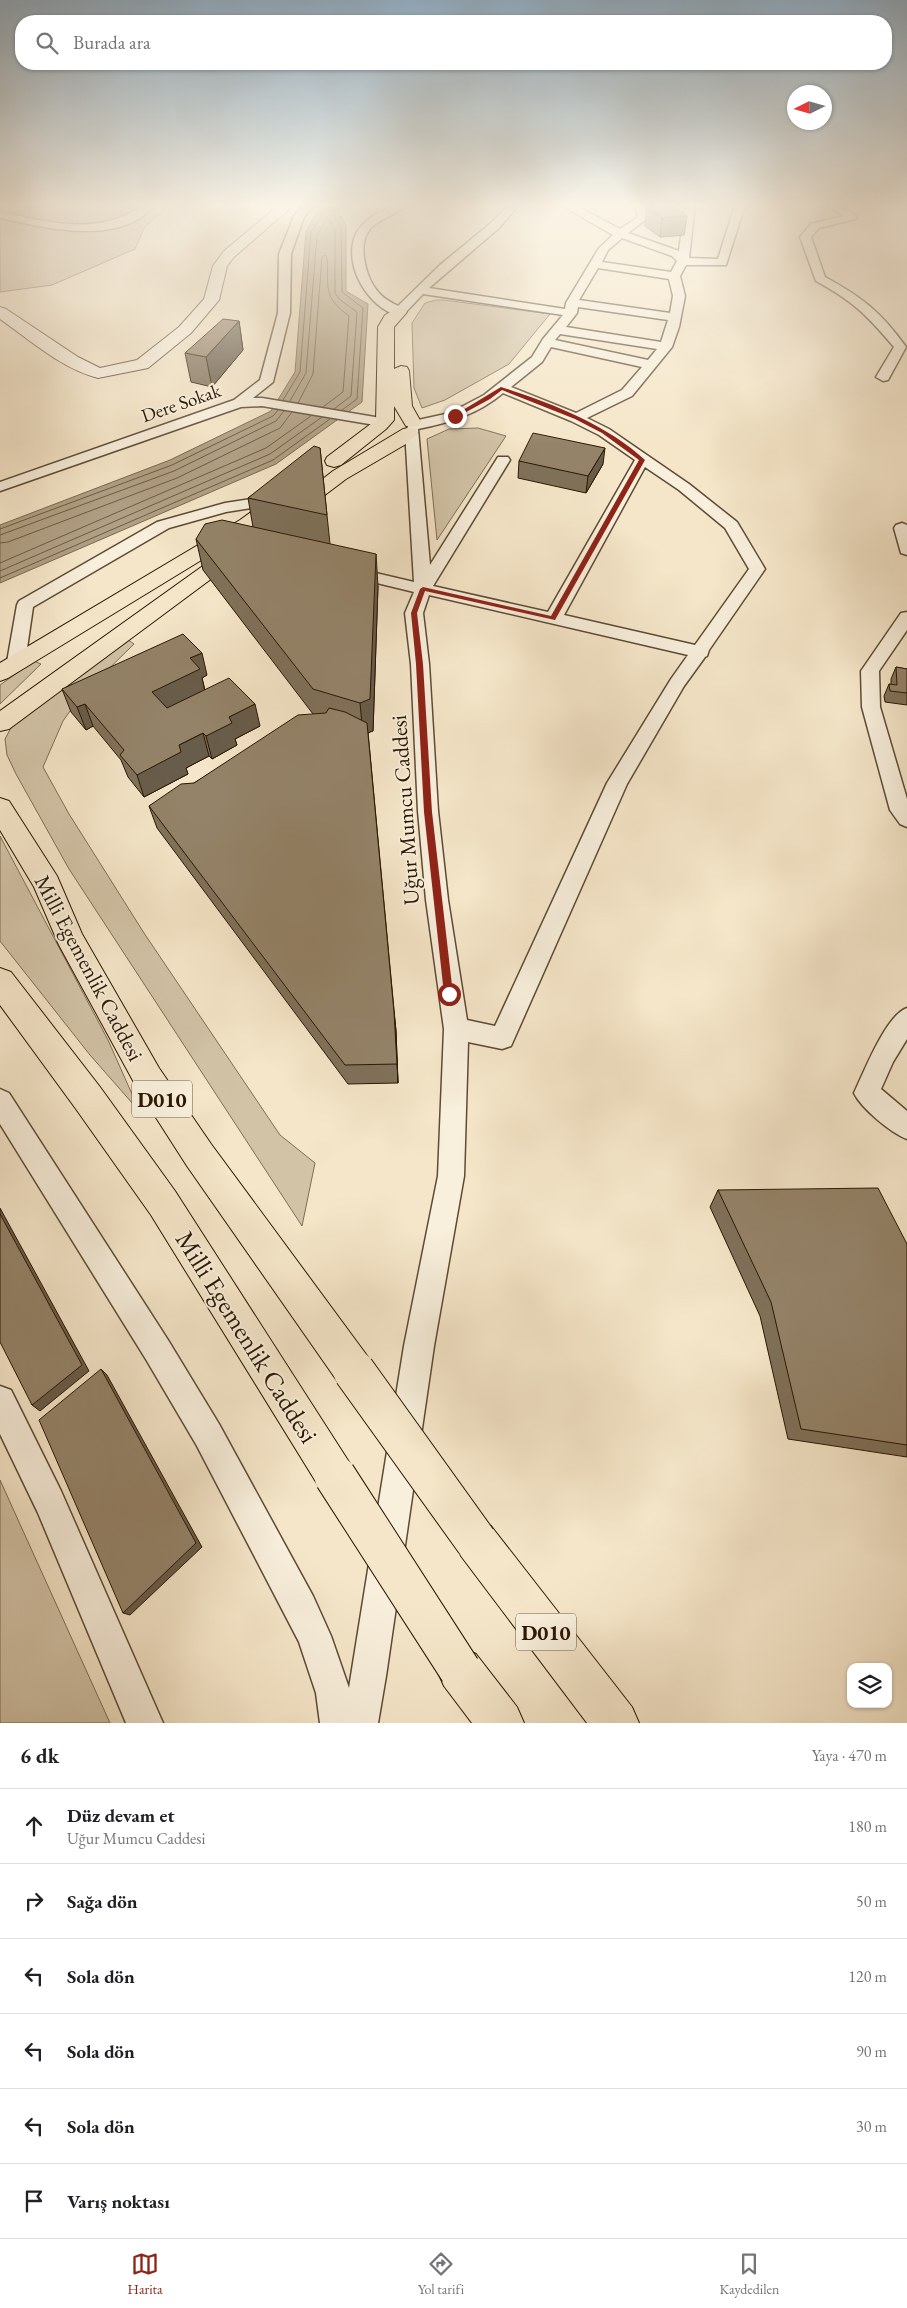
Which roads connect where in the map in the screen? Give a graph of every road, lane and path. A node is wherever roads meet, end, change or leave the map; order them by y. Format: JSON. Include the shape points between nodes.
{"nodes":[{"id":1,"x":214,"y":285,"type":"edge"},
{"id":2,"x":285,"y":285,"type":"edge"},
{"id":3,"x":369,"y":285,"type":"edge"},
{"id":4,"x":425,"y":285,"type":"edge"},
{"id":5,"x":584,"y":285,"type":"edge"},
{"id":6,"x":676,"y":285,"type":"edge"},
{"id":7,"x":832,"y":285,"type":"edge"},
{"id":8,"x":420,"y":290,"type":"junction"},
{"id":9,"x":572,"y":308,"type":"junction"},
{"id":10,"x":0,"y":312,"type":"edge"},
{"id":11,"x":399,"y":312,"type":"junction"},
{"id":12,"x":675,"y":318,"type":"junction"},
{"id":13,"x":559,"y":330,"type":"junction"},
{"id":14,"x":547,"y":342,"type":"junction"},
{"id":15,"x":666,"y":347,"type":"junction"},
{"id":16,"x":652,"y":365,"type":"junction"},
{"id":17,"x":883,"y":378,"type":"dead end"},
{"id":18,"x":501,"y":388,"type":"junction"},
{"id":19,"x":239,"y":403,"type":"junction"},
{"id":20,"x":576,"y":418,"type":"junction"},
{"id":21,"x":382,"y":422,"type":"junction"},
{"id":22,"x":412,"y":427,"type":"junction"},
{"id":23,"x":502,"y":460,"type":"dead end"},
{"id":24,"x":642,"y":460,"type":"junction"},
{"id":25,"x":0,"y":487,"type":"edge"},
{"id":26,"x":281,"y":500,"type":"junction"},
{"id":27,"x":907,"y":531,"type":"edge"},
{"id":28,"x":907,"y":550,"type":"edge"},
{"id":29,"x":330,"y":568,"type":"edge"},
{"id":30,"x":423,"y":589,"type":"junction"},
{"id":31,"x":907,"y":617,"type":"edge"},
{"id":32,"x":553,"y":618,"type":"junction"},
{"id":33,"x":701,"y":652,"type":"junction"},
{"id":34,"x":5,"y":667,"type":"edge"},
{"id":35,"x":4,"y":721,"type":"edge"},
{"id":36,"x":0,"y":808,"type":"edge"},
{"id":37,"x":907,"y":819,"type":"edge"},
{"id":38,"x":4,"y":993,"type":"edge"},
{"id":39,"x":907,"y":1018,"type":"edge"},
{"id":40,"x":456,"y":1028,"type":"junction"},
{"id":41,"x":0,"y":1101,"type":"edge"},
{"id":42,"x":907,"y":1127,"type":"edge"},
{"id":43,"x":0,"y":1401,"type":"edge"},
{"id":44,"x":145,"y":1723,"type":"edge"},
{"id":45,"x":338,"y":1723,"type":"edge"},
{"id":46,"x":360,"y":1723,"type":"edge"},
{"id":47,"x":501,"y":1723,"type":"edge"},
{"id":48,"x":616,"y":1723,"type":"edge"}],
"edges":[{"from":1,"to":10,"type":"street","via":[[210,300],[185,330],[142,364],[98,373],[72,361]]},
{"from":2,"to":19,"type":"street","via":[[284,313],[266,382]]},
{"from":3,"to":11,"type":"street","via":[[375,296]]},
{"from":4,"to":8,"type":"street"},
{"from":5,"to":9,"type":"street"},
{"from":6,"to":12,"type":"street","via":[[679,296]]},
{"from":7,"to":17,"type":"street","via":[[853,297],[873,314],[900,347]]},
{"from":8,"to":9,"type":"street"},
{"from":8,"to":11,"type":"street"},
{"from":9,"to":12,"type":"street"},
{"from":9,"to":13,"type":"street"},
{"from":11,"to":21,"type":"highway","via":[[386,328]]},
{"from":11,"to":22,"type":"highway","via":[[404,406]]},
{"from":12,"to":15,"type":"street"},
{"from":13,"to":14,"type":"street"},
{"from":13,"to":15,"type":"street"},
{"from":14,"to":16,"type":"street"},
{"from":14,"to":18,"type":"street","via":[[537,359]]},
{"from":15,"to":16,"type":"street"},
{"from":16,"to":20,"type":"street","via":[[627,393]]},
{"from":18,"to":20,"type":"street"},
{"from":18,"to":22,"type":"street","via":[[455,416]]},
{"from":19,"to":21,"type":"street","name":"Dere Sokak","via":[[262,402]]},
{"from":19,"to":25,"type":"street","name":"Dere Sokak"},
{"from":20,"to":24,"type":"street","via":[[604,432]]},
{"from":21,"to":22,"type":"highway","via":[[381,430],[388,434],[399,435]]},
{"from":21,"to":26,"type":"highway"},
{"from":22,"to":30,"type":"street"},
{"from":22,"to":35,"type":"highway","via":[[396,444],[338,476]]},
{"from":23,"to":30,"type":"street"},
{"from":24,"to":32,"type":"street"},
{"from":24,"to":33,"type":"street","via":[[684,487],[731,525],[757,570]]},
{"from":26,"to":34,"type":"highway","via":[[148,584]]},
{"from":26,"to":34,"type":"street","via":[[225,508],[164,525],[25,605]]},
{"from":27,"to":28,"type":"street","via":[[902,528]]},
{"from":29,"to":30,"type":"street"},
{"from":30,"to":32,"type":"street"},
{"from":30,"to":40,"type":"street","name":"Uğur Mumcu Caddesi","via":[[414,613],[428,812],[436,900]]},
{"from":31,"to":37,"type":"street","via":[[870,670],[871,706],[900,810]]},
{"from":32,"to":33,"type":"street"},
{"from":33,"to":40,"type":"street","via":[[677,683],[617,783],[502,1038]]},
{"from":36,"to":48,"type":"highway","name":"Milli Egemenlik Caddesi","number":"D010","bridge":true,"via":[[47,884],[92,980],[148,1078],[199,1155],[476,1541]]},
{"from":38,"to":47,"type":"highway","name":"Milli Egemenlik Caddesi","number":"D010","bridge":true,"via":[[88,1098],[163,1203],[460,1670]]},
{"from":39,"to":42,"type":"street","via":[[884,1055],[867,1093]]},
{"from":40,"to":46,"type":"street","name":"Uğur Mumcu Caddesi","via":[[451,1176],[419,1346]]},
{"from":41,"to":45,"type":"street","via":[[120,1289],[208,1436],[298,1602],[327,1672],[336,1701]]},
{"from":43,"to":44,"type":"street","via":[[50,1502]]}]}
